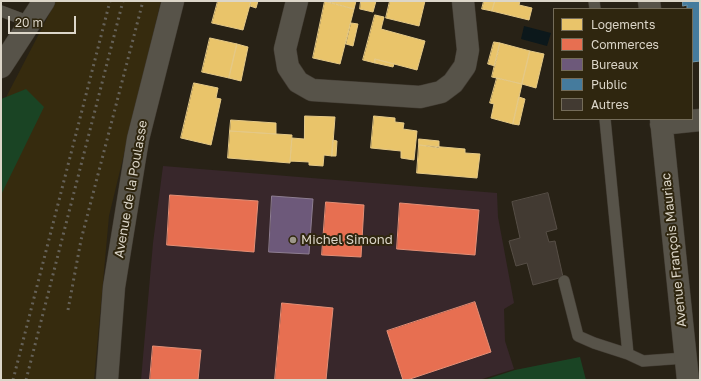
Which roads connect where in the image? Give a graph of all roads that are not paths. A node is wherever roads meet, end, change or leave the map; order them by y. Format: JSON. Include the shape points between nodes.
{"nodes":[{"id":1,"x":44,"y":1,"type":"edge"},
{"id":2,"x":173,"y":1,"type":"edge"},
{"id":3,"x":297,"y":1,"type":"edge"},
{"id":4,"x":463,"y":1,"type":"edge"},
{"id":5,"x":1,"y":11,"type":"edge"},
{"id":6,"x":30,"y":22,"type":"junction"},
{"id":7,"x":1,"y":67,"type":"edge"},
{"id":8,"x":605,"y":120,"type":"edge"},
{"id":9,"x":700,"y":120,"type":"edge"},
{"id":10,"x":661,"y":121,"type":"edge"},
{"id":11,"x":564,"y":281,"type":"dead end"},
{"id":12,"x":628,"y":354,"type":"junction"},
{"id":13,"x":685,"y":358,"type":"junction"},
{"id":14,"x":106,"y":380,"type":"edge"},
{"id":15,"x":688,"y":380,"type":"edge"}],
"edges":[{"from":1,"to":6,"type":"street"},
{"from":2,"to":14,"type":"street","name":"Avenue de la Poulasse","via":[[138,138],[114,286]]},
{"from":3,"to":4,"type":"street","via":[[285,49],[288,67],[298,82],[312,90],[420,97],[441,92],[454,83],[465,66],[468,50]]},
{"from":5,"to":6,"type":"lane"},
{"from":6,"to":7,"type":"street"},
{"from":8,"to":12,"type":"lane"},
{"from":9,"to":10,"type":"street"},
{"from":10,"to":13,"type":"street","name":"Avenue François Mauriac"},
{"from":11,"to":12,"type":"lane","via":[[578,336]]},
{"from":12,"to":13,"type":"lane","via":[[643,361]]},
{"from":13,"to":15,"type":"street","name":"Avenue François Mauriac"}]}
